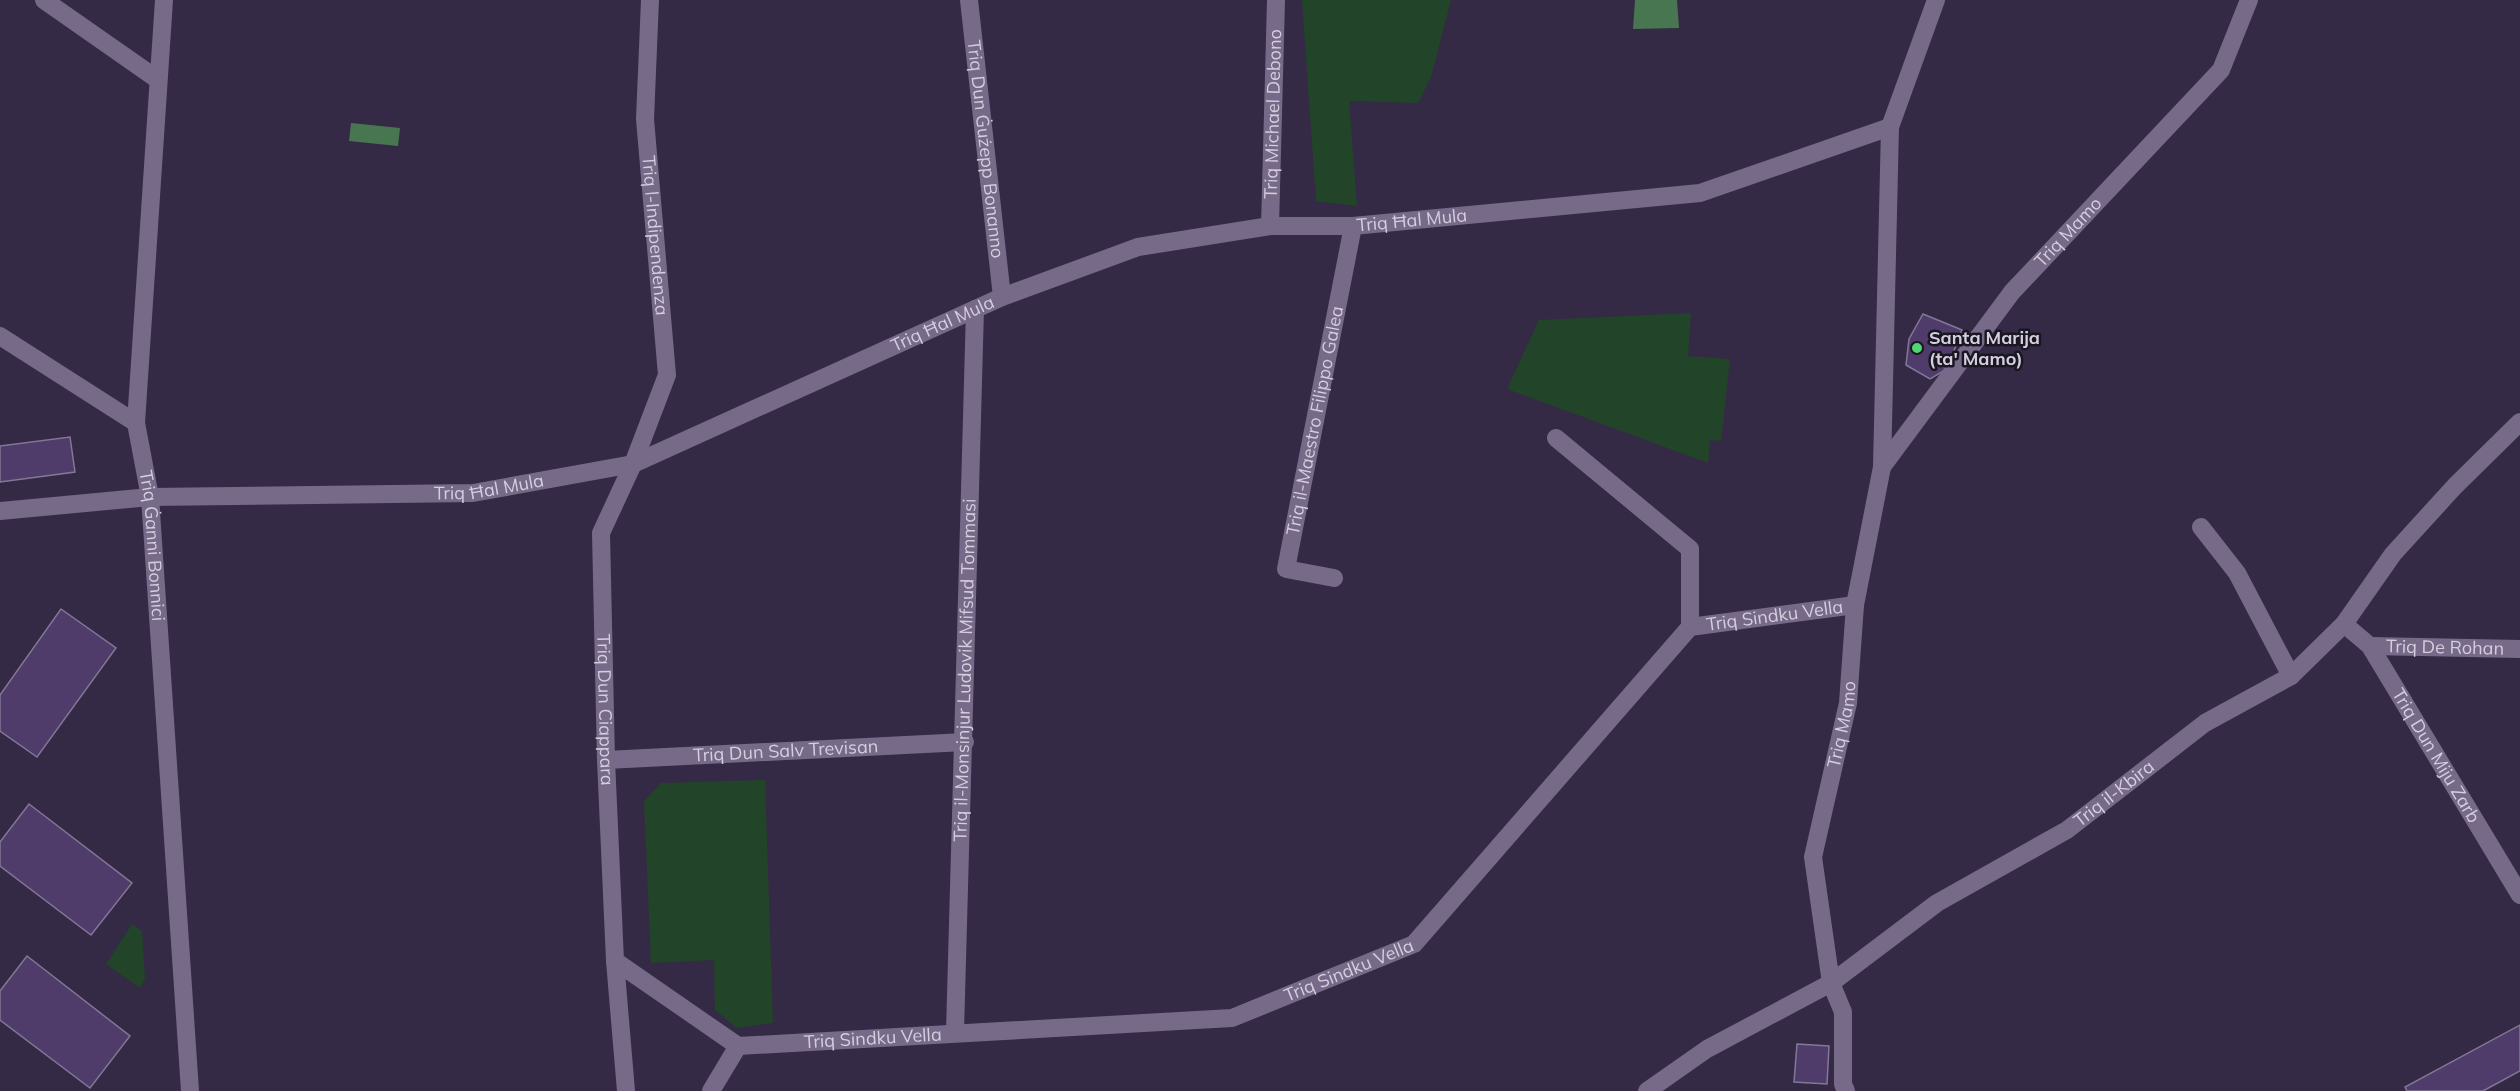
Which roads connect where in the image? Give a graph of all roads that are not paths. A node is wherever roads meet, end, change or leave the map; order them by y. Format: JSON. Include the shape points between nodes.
{"nodes":[{"id":1,"x":44,"y":0,"type":"edge"},
{"id":2,"x":164,"y":0,"type":"edge"},
{"id":3,"x":650,"y":0,"type":"edge"},
{"id":4,"x":969,"y":0,"type":"edge"},
{"id":5,"x":1276,"y":0,"type":"edge"},
{"id":6,"x":1936,"y":0,"type":"edge"},
{"id":7,"x":2249,"y":0,"type":"edge"},
{"id":8,"x":157,"y":79,"type":"junction"},
{"id":9,"x":1890,"y":127,"type":"junction"},
{"id":10,"x":1270,"y":226,"type":"junction"},
{"id":11,"x":1353,"y":226,"type":"junction"},
{"id":12,"x":1002,"y":297,"type":"junction"},
{"id":13,"x":975,"y":309,"type":"junction"},
{"id":14,"x":0,"y":336,"type":"edge"},
{"id":15,"x":2520,"y":422,"type":"edge"},
{"id":16,"x":136,"y":423,"type":"junction"},
{"id":17,"x":1556,"y":438,"type":"dead end"},
{"id":18,"x":633,"y":464,"type":"junction"},
{"id":19,"x":1882,"y":467,"type":"junction"},
{"id":20,"x":150,"y":497,"type":"junction"},
{"id":21,"x":0,"y":511,"type":"edge"},
{"id":22,"x":2201,"y":527,"type":"dead end"},
{"id":23,"x":1334,"y":578,"type":"dead end"},
{"id":24,"x":1855,"y":605,"type":"junction"},
{"id":25,"x":2344,"y":624,"type":"junction"},
{"id":26,"x":1690,"y":627,"type":"junction"},
{"id":27,"x":2370,"y":646,"type":"junction"},
{"id":28,"x":2520,"y":649,"type":"edge"},
{"id":29,"x":2290,"y":676,"type":"junction"},
{"id":30,"x":965,"y":742,"type":"junction"},
{"id":31,"x":606,"y":760,"type":"junction"},
{"id":32,"x":2520,"y":895,"type":"edge"},
{"id":33,"x":615,"y":961,"type":"junction"},
{"id":34,"x":1831,"y":983,"type":"junction"},
{"id":35,"x":955,"y":1032,"type":"junction"},
{"id":36,"x":738,"y":1046,"type":"junction"},
{"id":37,"x":189,"y":1091,"type":"edge"},
{"id":38,"x":626,"y":1091,"type":"edge"},
{"id":39,"x":711,"y":1091,"type":"edge"},
{"id":40,"x":1647,"y":1091,"type":"edge"},
{"id":41,"x":1846,"y":1091,"type":"edge"}],
"edges":[{"from":1,"to":8,"type":"street"},
{"from":2,"to":8,"type":"street","name":"Triq Ġanni Bonnici"},
{"from":3,"to":18,"type":"street","name":"Triq l-Indipendenza","via":[[645,119],[667,375]]},
{"from":4,"to":12,"type":"street","name":"Triq Dun Ġużepp Bonanno"},
{"from":5,"to":10,"type":"street","name":"Triq Michael Debono"},
{"from":6,"to":9,"type":"street","name":"Triq Mamo"},
{"from":7,"to":19,"type":"street","name":"Triq Mamo","via":[[2221,70],[2012,291]]},
{"from":8,"to":16,"type":"street","name":"Triq Ġanni Bonnici"},
{"from":9,"to":11,"type":"street","name":"Triq Ħal Mula","via":[[1700,193]]},
{"from":9,"to":19,"type":"street","name":"Triq Mamo"},
{"from":10,"to":11,"type":"street","name":"Triq Ħal Mula"},
{"from":10,"to":12,"type":"street","name":"Triq Ħal Mula","via":[[1138,247]]},
{"from":11,"to":23,"type":"street","name":"Triq il-Maestro Filippo Galea","via":[[1286,569]]},
{"from":12,"to":13,"type":"street","name":"Triq Ħal Mula"},
{"from":13,"to":18,"type":"street","name":"Triq Ħal Mula"},
{"from":13,"to":30,"type":"street","name":"Triq il-Monsinjur Ludovik Mifsud Tommasi"},
{"from":14,"to":16,"type":"street"},
{"from":15,"to":25,"type":"street","name":"Triq il-Kbira","via":[[2393,554]]},
{"from":16,"to":20,"type":"street","name":"Triq Ġanni Bonnici"},
{"from":17,"to":26,"type":"street","via":[[1690,549]]},
{"from":18,"to":20,"type":"street","name":"Triq Ħal Mula","via":[[473,493]]},
{"from":18,"to":31,"type":"street","name":"Triq Dun Ciappara","via":[[601,533]]},
{"from":19,"to":24,"type":"street","name":"Triq Mamo"},
{"from":20,"to":21,"type":"street","name":"Triq Ħal Mula"},
{"from":20,"to":37,"type":"street","name":"Triq Ġanni Bonnici"},
{"from":22,"to":29,"type":"street","via":[[2237,573]]},
{"from":24,"to":26,"type":"street","name":"Triq Sindku Vella"},
{"from":24,"to":34,"type":"street","name":"Triq Mamo","via":[[1848,703],[1813,857]]},
{"from":25,"to":27,"type":"street","name":"Triq Dun Miju Zarb"},
{"from":25,"to":29,"type":"street","name":"Triq il-Kbira"},
{"from":26,"to":35,"type":"street","name":"Triq Sindku Vella","via":[[1414,945],[1232,1018]]},
{"from":27,"to":28,"type":"street","name":"Triq De Rohan"},
{"from":27,"to":32,"type":"street","name":"Triq Dun Miju Zarb"},
{"from":29,"to":34,"type":"street","name":"Triq il-Kbira","via":[[2205,723],[2067,830],[1937,903]]},
{"from":30,"to":31,"type":"street","name":"Triq Dun Salv Trevisan"},
{"from":30,"to":35,"type":"street","name":"Triq il-Monsinjur Ludovik Mifsud Tommasi"},
{"from":31,"to":33,"type":"street","name":"Triq Dun Ciappara"},
{"from":33,"to":36,"type":"street"},
{"from":33,"to":38,"type":"street","name":"Triq Dun Ciappara"},
{"from":34,"to":40,"type":"street","name":"Triq il-Kbira","via":[[1707,1049]]},
{"from":34,"to":41,"type":"street","name":"Triq Mamo","via":[[1844,1012]]},
{"from":35,"to":36,"type":"street","name":"Triq Sindku Vella"},
{"from":36,"to":39,"type":"street"}]}
